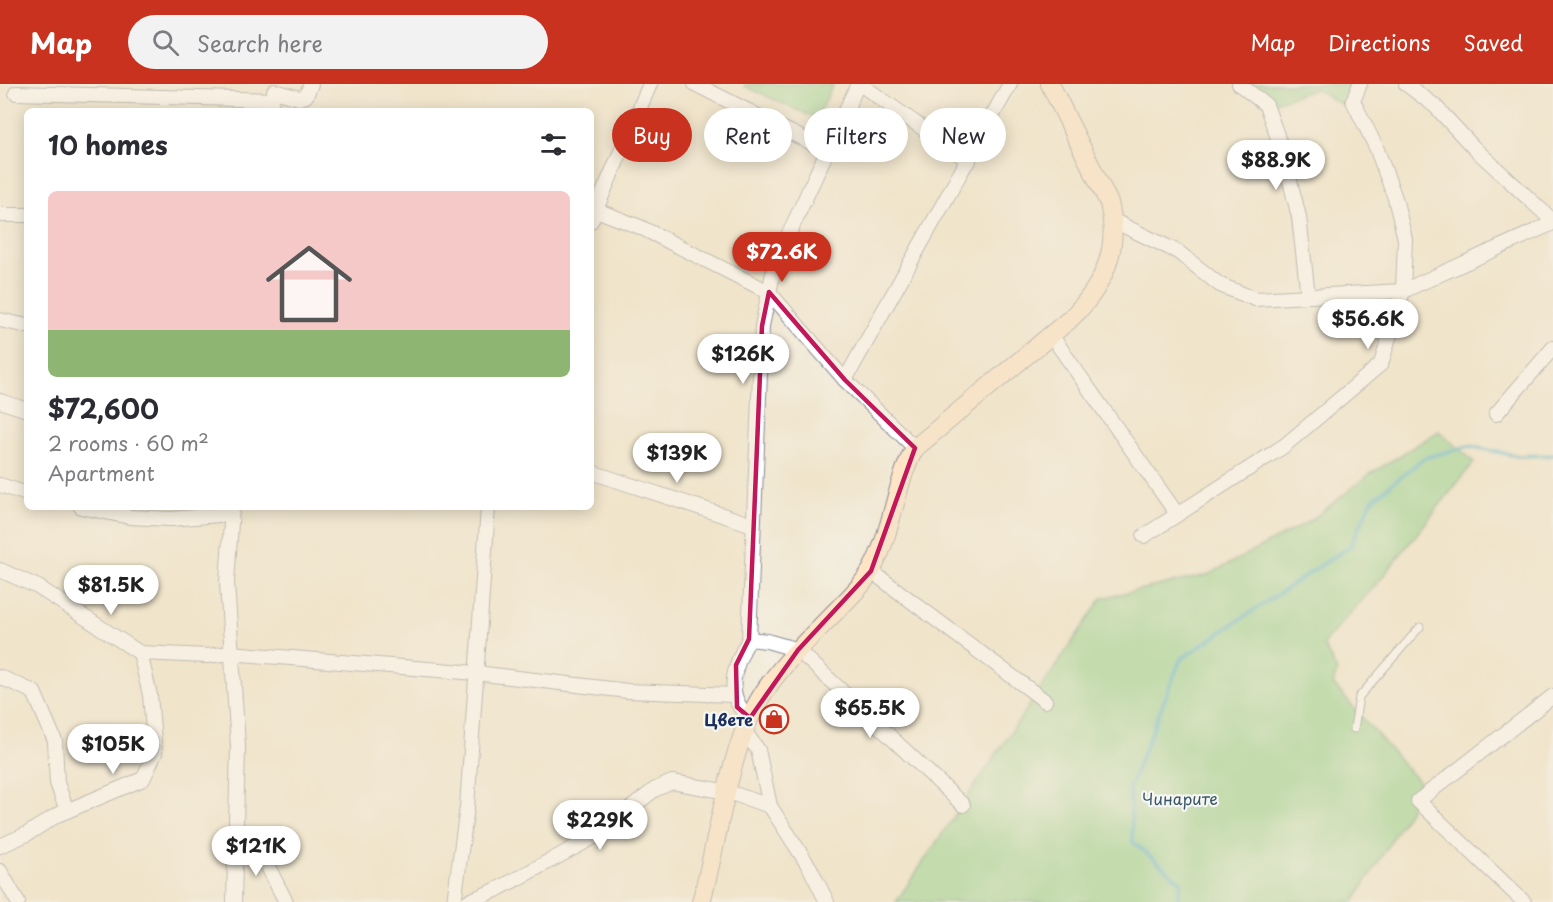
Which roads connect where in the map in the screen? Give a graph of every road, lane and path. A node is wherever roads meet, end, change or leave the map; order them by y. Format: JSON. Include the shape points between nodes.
{"nodes":[{"id":1,"x":311,"y":84,"type":"edge"},
{"id":2,"x":650,"y":84,"type":"edge"},
{"id":3,"x":695,"y":84,"type":"edge"},
{"id":4,"x":859,"y":84,"type":"edge"},
{"id":5,"x":1010,"y":84,"type":"edge"},
{"id":6,"x":1050,"y":84,"type":"edge"},
{"id":7,"x":1239,"y":84,"type":"edge"},
{"id":8,"x":1360,"y":84,"type":"edge"},
{"id":9,"x":1407,"y":84,"type":"edge"},
{"id":10,"x":16,"y":93,"type":"dead end"},
{"id":11,"x":273,"y":96,"type":"edge"},
{"id":12,"x":848,"y":108,"type":"edge"},
{"id":13,"x":997,"y":108,"type":"edge"},
{"id":14,"x":920,"y":127,"type":"edge"},
{"id":15,"x":804,"y":139,"type":"edge"},
{"id":16,"x":822,"y":162,"type":"edge"},
{"id":17,"x":968,"y":162,"type":"edge"},
{"id":18,"x":594,"y":210,"type":"edge"},
{"id":19,"x":594,"y":212,"type":"edge"},
{"id":20,"x":0,"y":215,"type":"edge"},
{"id":21,"x":24,"y":215,"type":"edge"},
{"id":22,"x":1114,"y":221,"type":"junction"},
{"id":23,"x":1553,"y":222,"type":"edge"},
{"id":24,"x":1403,"y":291,"type":"junction"},
{"id":25,"x":769,"y":292,"type":"junction"},
{"id":26,"x":1308,"y":296,"type":"junction"},
{"id":27,"x":0,"y":320,"type":"edge"},
{"id":28,"x":24,"y":325,"type":"edge"},
{"id":29,"x":1051,"y":334,"type":"junction"},
{"id":30,"x":1553,"y":348,"type":"edge"},
{"id":31,"x":844,"y":380,"type":"junction"},
{"id":32,"x":0,"y":401,"type":"edge"},
{"id":33,"x":24,"y":409,"type":"edge"},
{"id":34,"x":1496,"y":414,"type":"dead end"},
{"id":35,"x":915,"y":448,"type":"junction"},
{"id":36,"x":594,"y":473,"type":"edge"},
{"id":37,"x":0,"y":485,"type":"edge"},
{"id":38,"x":24,"y":493,"type":"edge"},
{"id":39,"x":111,"y":510,"type":"edge"},
{"id":40,"x":232,"y":510,"type":"edge"},
{"id":41,"x":488,"y":510,"type":"edge"},
{"id":42,"x":131,"y":512,"type":"edge"},
{"id":43,"x":1177,"y":514,"type":"junction"},
{"id":44,"x":753,"y":525,"type":"junction"},
{"id":45,"x":1144,"y":536,"type":"dead end"},
{"id":46,"x":0,"y":570,"type":"edge"},
{"id":47,"x":871,"y":571,"type":"junction"},
{"id":48,"x":1420,"y":627,"type":"dead end"},
{"id":49,"x":749,"y":639,"type":"junction"},
{"id":50,"x":798,"y":650,"type":"junction"},
{"id":51,"x":140,"y":653,"type":"junction"},
{"id":52,"x":230,"y":653,"type":"junction"},
{"id":53,"x":476,"y":673,"type":"junction"},
{"id":54,"x":0,"y":677,"type":"edge"},
{"id":55,"x":734,"y":695,"type":"junction"},
{"id":56,"x":1553,"y":696,"type":"edge"},
{"id":57,"x":1045,"y":701,"type":"dead end"},
{"id":58,"x":747,"y":725,"type":"junction"},
{"id":59,"x":1354,"y":729,"type":"dead end"},
{"id":60,"x":728,"y":792,"type":"junction"},
{"id":61,"x":963,"y":805,"type":"dead end"},
{"id":62,"x":770,"y":806,"type":"junction"},
{"id":63,"x":68,"y":811,"type":"junction"},
{"id":64,"x":237,"y":841,"type":"junction"},
{"id":65,"x":0,"y":846,"type":"edge"},
{"id":66,"x":0,"y":871,"type":"edge"},
{"id":67,"x":18,"y":902,"type":"edge"},
{"id":68,"x":234,"y":902,"type":"edge"},
{"id":69,"x":286,"y":902,"type":"edge"},
{"id":70,"x":454,"y":902,"type":"edge"},
{"id":71,"x":467,"y":902,"type":"edge"},
{"id":72,"x":701,"y":902,"type":"edge"},
{"id":73,"x":827,"y":902,"type":"edge"},
{"id":74,"x":1524,"y":902,"type":"edge"}],
"edges":[{"from":1,"to":11,"type":"street","via":[[306,96]]},
{"from":2,"to":18,"type":"street"},
{"from":3,"to":15,"type":"street"},
{"from":4,"to":12,"type":"street"},
{"from":4,"to":14,"type":"street"},
{"from":5,"to":13,"type":"street"},
{"from":6,"to":22,"type":"street","via":[[1102,188]]},
{"from":7,"to":26,"type":"street","via":[[1266,105],[1282,149],[1299,217]]},
{"from":8,"to":24,"type":"street","via":[[1353,101],[1376,147],[1405,239]]},
{"from":9,"to":23,"type":"street","via":[[1435,106]]},
{"from":10,"to":11,"type":"street"},
{"from":16,"to":25,"type":"street","via":[[775,264]]},
{"from":17,"to":31,"type":"street"},
{"from":19,"to":25,"type":"street","via":[[640,227]]},
{"from":20,"to":21,"type":"street"},
{"from":22,"to":26,"type":"street","via":[[1178,252],[1220,285],[1255,299]]},
{"from":22,"to":29,"type":"street","via":[[1109,262],[1101,283],[1087,303]]},
{"from":23,"to":24,"type":"street"},
{"from":24,"to":26,"type":"street"},
{"from":24,"to":43,"type":"street","via":[[1381,364],[1284,447]]},
{"from":25,"to":31,"type":"street"},
{"from":25,"to":44,"type":"street","via":[[762,326]]},
{"from":27,"to":28,"type":"street"},
{"from":29,"to":35,"type":"street"},
{"from":29,"to":43,"type":"street"},
{"from":30,"to":34,"type":"street"},
{"from":31,"to":35,"type":"street"},
{"from":32,"to":33,"type":"street"},
{"from":35,"to":47,"type":"street"},
{"from":36,"to":44,"type":"street"},
{"from":37,"to":38,"type":"street"},
{"from":39,"to":42,"type":"street"},
{"from":40,"to":42,"type":"street","via":[[171,519]]},
{"from":40,"to":52,"type":"street","via":[[227,583]]},
{"from":41,"to":53,"type":"street"},
{"from":43,"to":45,"type":"street"},
{"from":44,"to":49,"type":"street"},
{"from":46,"to":51,"type":"street","via":[[38,587]]},
{"from":47,"to":50,"type":"street"},
{"from":47,"to":57,"type":"street"},
{"from":48,"to":59,"type":"lane","via":[[1359,697]]},
{"from":49,"to":50,"type":"street"},
{"from":49,"to":55,"type":"street","via":[[736,664]]},
{"from":50,"to":58,"type":"street","via":[[760,699]]},
{"from":50,"to":61,"type":"street"},
{"from":51,"to":52,"type":"street"},
{"from":51,"to":63,"type":"street","via":[[150,695],[155,753],[143,779]]},
{"from":52,"to":53,"type":"street"},
{"from":52,"to":64,"type":"street","via":[[238,746]]},
{"from":53,"to":55,"type":"street","via":[[628,691]]},
{"from":53,"to":70,"type":"street","via":[[467,807]]},
{"from":54,"to":63,"type":"street","via":[[34,692],[56,741],[57,783]]},
{"from":55,"to":58,"type":"street"},
{"from":56,"to":74,"type":"street","via":[[1418,801]]},
{"from":58,"to":60,"type":"street"},
{"from":58,"to":62,"type":"street","via":[[759,750]]},
{"from":60,"to":62,"type":"street"},
{"from":60,"to":71,"type":"street","via":[[672,782],[654,790],[594,837]]},
{"from":60,"to":72,"type":"street"},
{"from":62,"to":73,"type":"street"},
{"from":63,"to":65,"type":"street"},
{"from":64,"to":68,"type":"street"},
{"from":64,"to":69,"type":"street","via":[[262,857]]},
{"from":66,"to":67,"type":"street"}]}
